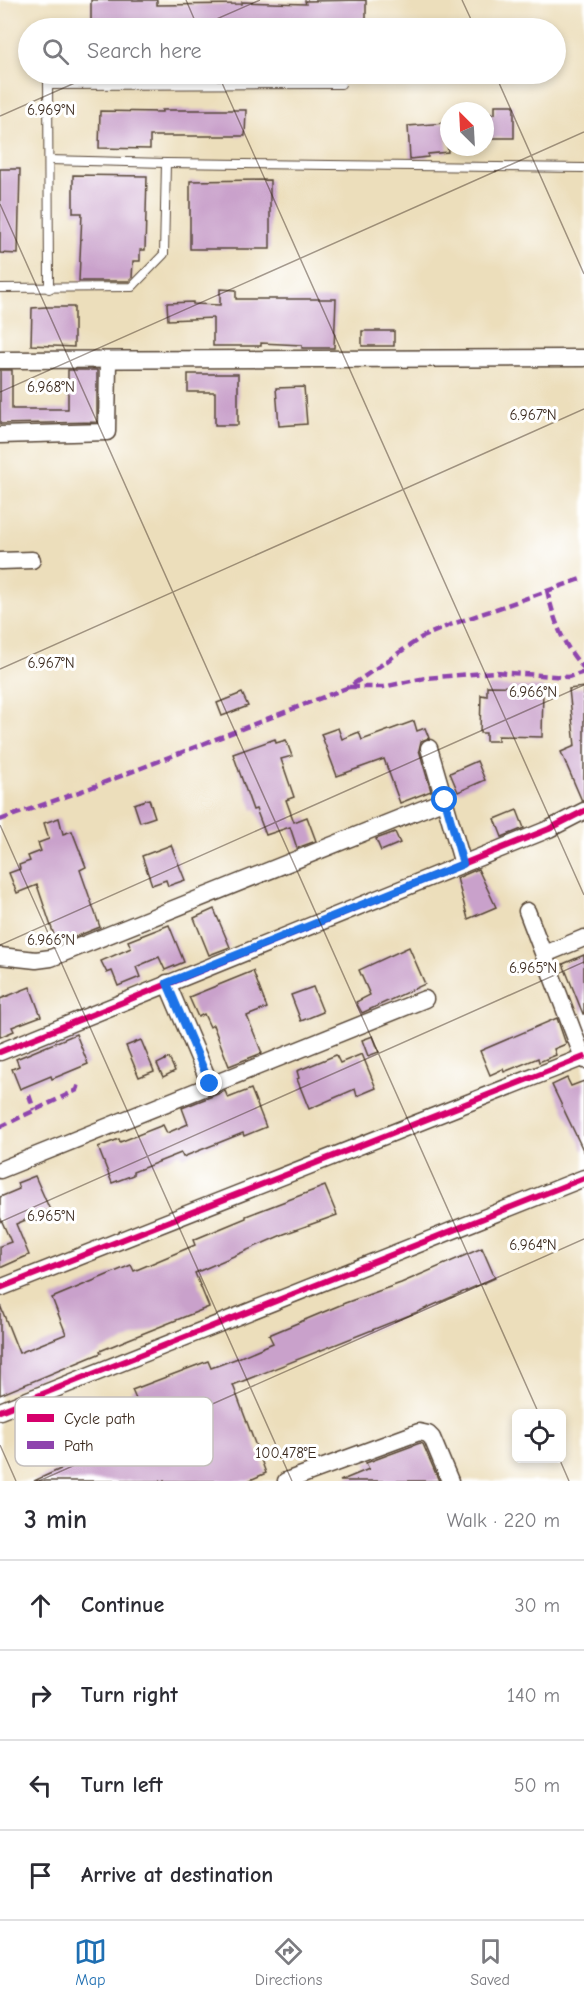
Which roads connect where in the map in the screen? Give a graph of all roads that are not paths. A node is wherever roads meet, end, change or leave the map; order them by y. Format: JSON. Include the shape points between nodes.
{"nodes":[{"id":1,"x":341,"y":84,"type":"dead end"},
{"id":2,"x":48,"y":85,"type":"joint"},
{"id":3,"x":49,"y":160,"type":"junction"},
{"id":4,"x":166,"y":164,"type":"junction"},
{"id":5,"x":584,"y":168,"type":"edge"},
{"id":6,"x":0,"y":288,"type":"edge"},
{"id":7,"x":49,"y":289,"type":"junction"},
{"id":8,"x":584,"y":358,"type":"edge"},
{"id":9,"x":0,"y":360,"type":"edge"},
{"id":10,"x":108,"y":360,"type":"junction"},
{"id":11,"x":0,"y":435,"type":"edge"},
{"id":12,"x":32,"y":560,"type":"dead end"},
{"id":13,"x":0,"y":561,"type":"edge"},
{"id":14,"x":429,"y":748,"type":"dead end"},
{"id":15,"x":445,"y":800,"type":"junction"},
{"id":16,"x":584,"y":811,"type":"edge"},
{"id":17,"x":463,"y":864,"type":"junction"},
{"id":18,"x":528,"y":911,"type":"dead end"},
{"id":19,"x":584,"y":938,"type":"edge"},
{"id":20,"x":545,"y":954,"type":"junction"},
{"id":21,"x":0,"y":956,"type":"edge"},
{"id":22,"x":167,"y":983,"type":"junction"},
{"id":23,"x":425,"y":999,"type":"dead end"},
{"id":24,"x":0,"y":1052,"type":"edge"},
{"id":25,"x":584,"y":1058,"type":"edge"},
{"id":26,"x":210,"y":1084,"type":"junction"},
{"id":27,"x":0,"y":1170,"type":"edge"},
{"id":28,"x":584,"y":1178,"type":"edge"},
{"id":29,"x":0,"y":1288,"type":"edge"},
{"id":30,"x":37,"y":1397,"type":"edge"},
{"id":31,"x":15,"y":1406,"type":"edge"},
{"id":32,"x":0,"y":1412,"type":"edge"},
{"id":33,"x":286,"y":1481,"type":"edge"},
{"id":34,"x":450,"y":1481,"type":"edge"}],
"edges":[{"from":1,"to":2,"type":"lane"},
{"from":2,"to":3,"type":"lane"},
{"from":3,"to":4,"type":"lane"},
{"from":3,"to":7,"type":"lane"},
{"from":4,"to":5,"type":"lane"},
{"from":4,"to":7,"type":"lane","via":[[164,254],[132,287]]},
{"from":6,"to":7,"type":"lane"},
{"from":8,"to":10,"type":"street"},
{"from":9,"to":10,"type":"street"},
{"from":10,"to":11,"type":"street","via":[[107,432]]},
{"from":12,"to":13,"type":"street"},
{"from":14,"to":15,"type":"street"},
{"from":15,"to":17,"type":"street"},
{"from":15,"to":21,"type":"street","via":[[51,958]]},
{"from":16,"to":17,"type":"street"},
{"from":17,"to":22,"type":"street"},
{"from":18,"to":20,"type":"street"},
{"from":19,"to":20,"type":"street"},
{"from":20,"to":25,"type":"street"},
{"from":22,"to":24,"type":"street"},
{"from":22,"to":26,"type":"street"},
{"from":23,"to":26,"type":"street"},
{"from":25,"to":29,"type":"street"},
{"from":26,"to":27,"type":"street"},
{"from":28,"to":30,"type":"street"},
{"from":31,"to":32,"type":"street"},
{"from":33,"to":34,"type":"street","via":[[419,1432],[432,1438]]}]}
